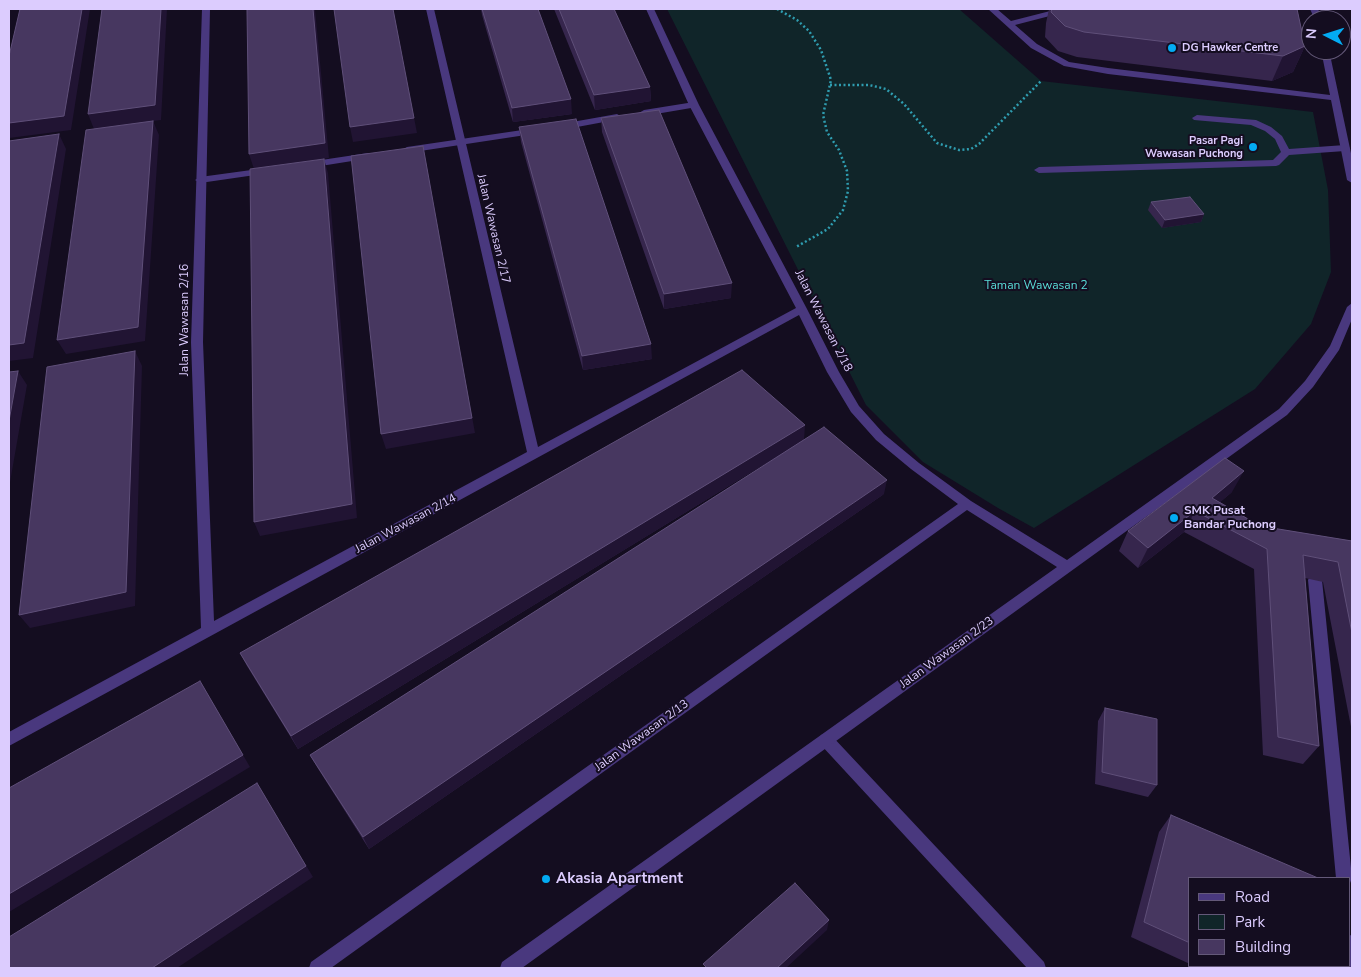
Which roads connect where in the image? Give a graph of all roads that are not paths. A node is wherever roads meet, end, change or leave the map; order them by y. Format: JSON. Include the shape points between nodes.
{"nodes":[{"id":1,"x":206,"y":9,"type":"edge"},
{"id":2,"x":430,"y":9,"type":"edge"},
{"id":3,"x":650,"y":9,"type":"edge"},
{"id":4,"x":992,"y":9,"type":"edge"},
{"id":5,"x":1066,"y":9,"type":"edge"},
{"id":6,"x":1049,"y":11,"type":"edge"},
{"id":7,"x":1010,"y":24,"type":"junction"},
{"id":8,"x":1327,"y":60,"type":"edge"},
{"id":9,"x":1334,"y":98,"type":"junction"},
{"id":10,"x":694,"y":105,"type":"junction"},
{"id":11,"x":1197,"y":118,"type":"dead end"},
{"id":12,"x":460,"y":143,"type":"junction"},
{"id":13,"x":1345,"y":148,"type":"junction"},
{"id":14,"x":393,"y":152,"type":"edge"},
{"id":15,"x":1286,"y":152,"type":"junction"},
{"id":16,"x":374,"y":155,"type":"edge"},
{"id":17,"x":297,"y":166,"type":"edge"},
{"id":18,"x":277,"y":169,"type":"edge"},
{"id":19,"x":1039,"y":170,"type":"dead end"},
{"id":20,"x":200,"y":180,"type":"junction"},
{"id":21,"x":1352,"y":180,"type":"edge"},
{"id":22,"x":1352,"y":307,"type":"edge"},
{"id":23,"x":802,"y":309,"type":"junction"},
{"id":24,"x":534,"y":455,"type":"junction"},
{"id":25,"x":967,"y":504,"type":"junction"},
{"id":26,"x":1066,"y":566,"type":"junction"},
{"id":27,"x":1315,"y":580,"type":"edge"},
{"id":28,"x":208,"y":632,"type":"junction"},
{"id":29,"x":9,"y":740,"type":"edge"},
{"id":30,"x":826,"y":740,"type":"junction"},
{"id":31,"x":1344,"y":877,"type":"edge"},
{"id":32,"x":1351,"y":956,"type":"edge"},
{"id":33,"x":316,"y":968,"type":"edge"},
{"id":34,"x":508,"y":968,"type":"edge"},
{"id":35,"x":1038,"y":968,"type":"edge"},
{"id":36,"x":1352,"y":968,"type":"edge"}],
"edges":[{"from":1,"to":20,"type":"street","name":"Jalan Wawasan 2/16"},
{"from":2,"to":12,"type":"street","name":"Jalan Wawasan 2/17"},
{"from":3,"to":10,"type":"street","name":"Jalan Wawasan 2/18"},
{"from":4,"to":7,"type":"street"},
{"from":5,"to":6,"type":"street"},
{"from":6,"to":7,"type":"street"},
{"from":7,"to":9,"type":"street","via":[[1034,46],[1067,64]]},
{"from":8,"to":9,"type":"street"},
{"from":9,"to":13,"type":"street"},
{"from":10,"to":12,"type":"street"},
{"from":10,"to":23,"type":"street","name":"Jalan Wawasan 2/18"},
{"from":11,"to":15,"type":"street","via":[[1253,122],[1279,138]]},
{"from":12,"to":14,"type":"street"},
{"from":12,"to":24,"type":"street","name":"Jalan Wawasan 2/17"},
{"from":13,"to":15,"type":"street"},
{"from":13,"to":21,"type":"street"},
{"from":15,"to":19,"type":"street","via":[[1276,164]]},
{"from":16,"to":17,"type":"street"},
{"from":18,"to":20,"type":"street"},
{"from":20,"to":28,"type":"street","name":"Jalan Wawasan 2/16","via":[[197,342]]},
{"from":22,"to":26,"type":"street","name":"Jalan Wawasan 2/23","via":[[1335,347],[1309,384],[1282,412]]},
{"from":23,"to":24,"type":"street","name":"Jalan Wawasan 2/14"},
{"from":23,"to":25,"type":"street","name":"Jalan Wawasan 2/18","via":[[855,409],[880,437]]},
{"from":24,"to":28,"type":"street","name":"Jalan Wawasan 2/14"},
{"from":25,"to":26,"type":"street","name":"Jalan Wawasan 2/18"},
{"from":25,"to":33,"type":"street","name":"Jalan Wawasan 2/13"},
{"from":26,"to":30,"type":"street","name":"Jalan Wawasan 2/23"},
{"from":27,"to":31,"type":"street"},
{"from":28,"to":29,"type":"street","name":"Jalan Wawasan 2/14"},
{"from":30,"to":34,"type":"street","name":"Jalan Wawasan 2/23"},
{"from":30,"to":35,"type":"street"},
{"from":32,"to":36,"type":"street"}]}
